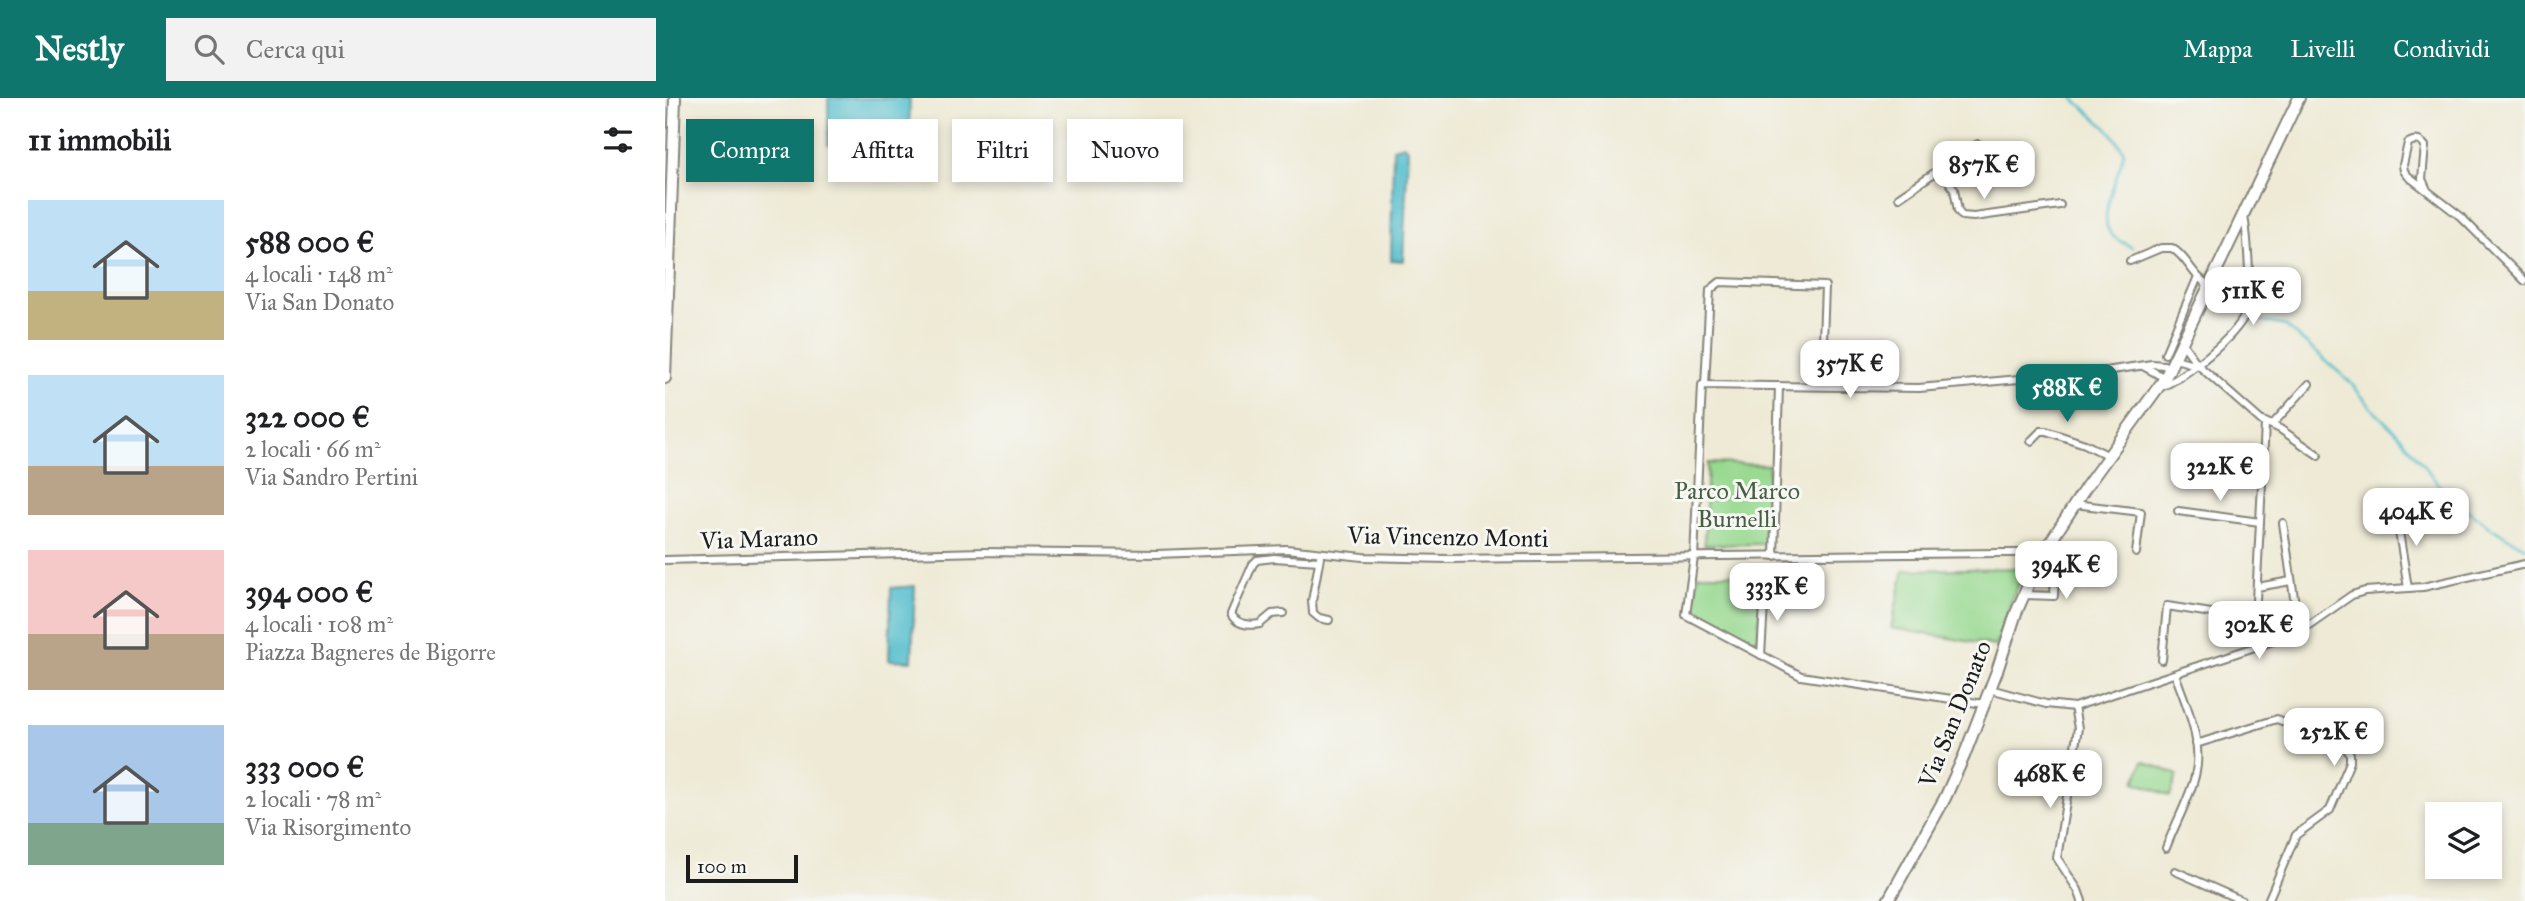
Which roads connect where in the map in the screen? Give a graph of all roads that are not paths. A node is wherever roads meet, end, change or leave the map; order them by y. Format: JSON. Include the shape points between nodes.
{"nodes":[{"id":1,"x":675,"y":98,"type":"edge"},
{"id":2,"x":2299,"y":98,"type":"edge"},
{"id":3,"x":1978,"y":144,"type":"dead end"},
{"id":4,"x":1940,"y":169,"type":"junction"},
{"id":5,"x":2427,"y":190,"type":"junction"},
{"id":6,"x":1899,"y":197,"type":"dead end"},
{"id":7,"x":2060,"y":205,"type":"dead end"},
{"id":8,"x":2244,"y":216,"type":"junction"},
{"id":9,"x":2130,"y":261,"type":"dead end"},
{"id":10,"x":2197,"y":279,"type":"junction"},
{"id":11,"x":2525,"y":281,"type":"edge"},
{"id":12,"x":2210,"y":286,"type":"junction"},
{"id":13,"x":2183,"y":344,"type":"junction"},
{"id":14,"x":1882,"y":346,"type":"dead end"},
{"id":15,"x":2198,"y":365,"type":"junction"},
{"id":16,"x":2143,"y":366,"type":"junction"},
{"id":17,"x":2167,"y":370,"type":"junction"},
{"id":18,"x":665,"y":377,"type":"edge"},
{"id":19,"x":2309,"y":384,"type":"dead end"},
{"id":20,"x":1705,"y":385,"type":"junction"},
{"id":21,"x":1779,"y":386,"type":"junction"},
{"id":22,"x":2263,"y":421,"type":"junction"},
{"id":23,"x":2271,"y":425,"type":"junction"},
{"id":24,"x":2031,"y":441,"type":"dead end"},
{"id":25,"x":2318,"y":455,"type":"dead end"},
{"id":26,"x":2109,"y":456,"type":"junction"},
{"id":27,"x":2074,"y":504,"type":"junction"},
{"id":28,"x":2178,"y":511,"type":"dead end"},
{"id":29,"x":2396,"y":513,"type":"dead end"},
{"id":30,"x":2260,"y":522,"type":"junction"},
{"id":31,"x":2283,"y":523,"type":"dead end"},
{"id":32,"x":1297,"y":550,"type":"junction"},
{"id":33,"x":1322,"y":552,"type":"junction"},
{"id":34,"x":2136,"y":553,"type":"dead end"},
{"id":35,"x":854,"y":555,"type":"joint"},
{"id":36,"x":2056,"y":555,"type":"dead end"},
{"id":37,"x":1774,"y":556,"type":"junction"},
{"id":38,"x":1694,"y":557,"type":"junction"},
{"id":39,"x":2040,"y":558,"type":"junction"},
{"id":40,"x":1295,"y":559,"type":"junction"},
{"id":41,"x":665,"y":560,"type":"edge"},
{"id":42,"x":1319,"y":561,"type":"junction"},
{"id":43,"x":2525,"y":564,"type":"edge"},
{"id":44,"x":2291,"y":581,"type":"junction"},
{"id":45,"x":2257,"y":587,"type":"junction"},
{"id":46,"x":2409,"y":588,"type":"junction"},
{"id":47,"x":1765,"y":589,"type":"dead end"},
{"id":48,"x":2023,"y":595,"type":"junction"},
{"id":49,"x":1283,"y":613,"type":"dead end"},
{"id":50,"x":2297,"y":618,"type":"dead end"},
{"id":51,"x":2255,"y":620,"type":"junction"},
{"id":52,"x":1329,"y":621,"type":"dead end"},
{"id":53,"x":2258,"y":647,"type":"junction"},
{"id":54,"x":1761,"y":655,"type":"junction"},
{"id":55,"x":2162,"y":660,"type":"dead end"},
{"id":56,"x":2175,"y":674,"type":"junction"},
{"id":57,"x":1990,"y":689,"type":"junction"},
{"id":58,"x":1984,"y":704,"type":"junction"},
{"id":59,"x":2074,"y":707,"type":"junction"},
{"id":60,"x":2196,"y":744,"type":"junction"},
{"id":61,"x":2166,"y":848,"type":"dead end"},
{"id":62,"x":2175,"y":871,"type":"dead end"},
{"id":63,"x":1888,"y":901,"type":"edge"},
{"id":64,"x":2082,"y":901,"type":"edge"},
{"id":65,"x":2243,"y":901,"type":"edge"},
{"id":66,"x":2268,"y":901,"type":"edge"}],
"edges":[{"from":1,"to":18,"type":"main road"},
{"from":2,"to":8,"type":"main road","name":"Via San Donato"},
{"from":3,"to":4,"type":"street"},
{"from":4,"to":6,"type":"street"},
{"from":4,"to":7,"type":"street","via":[[1954,189],[1962,216]]},
{"from":5,"to":5,"type":"street","via":[[2404,171],[2405,148],[2415,140],[2425,146],[2422,179]]},
{"from":5,"to":11,"type":"street"},
{"from":8,"to":12,"type":"main road","name":"Via San Donato"},
{"from":8,"to":15,"type":"street","name":"Via San Donato","via":[[2248,307],[2237,326]]},
{"from":9,"to":10,"type":"street","via":[[2172,248]]},
{"from":10,"to":12,"type":"street"},
{"from":10,"to":17,"type":"street"},
{"from":12,"to":13,"type":"main road","name":"Via San Donato"},
{"from":13,"to":15,"type":"street"},
{"from":13,"to":17,"type":"main road","name":"Via San Donato"},
{"from":14,"to":20,"type":"street","via":[[1829,346],[1823,341],[1825,286],[1720,282],[1710,290]]},
{"from":15,"to":17,"type":"street"},
{"from":15,"to":17,"type":"street","name":"Via San Donato","via":[[2176,381]]},
{"from":15,"to":22,"type":"street"},
{"from":16,"to":17,"type":"street"},
{"from":16,"to":17,"type":"street","via":[[2164,365]]},
{"from":16,"to":21,"type":"street","via":[[1919,387]]},
{"from":17,"to":26,"type":"main road","name":"Via San Donato"},
{"from":19,"to":23,"type":"street"},
{"from":20,"to":21,"type":"street"},
{"from":20,"to":38,"type":"street"},
{"from":21,"to":37,"type":"street"},
{"from":22,"to":23,"type":"street"},
{"from":22,"to":30,"type":"street"},
{"from":23,"to":25,"type":"street"},
{"from":24,"to":26,"type":"street","via":[[2046,431]]},
{"from":26,"to":27,"type":"main road","name":"Via San Donato"},
{"from":27,"to":34,"type":"street","via":[[2141,512]]},
{"from":27,"to":39,"type":"main road","name":"Via San Donato"},
{"from":28,"to":30,"type":"street"},
{"from":29,"to":46,"type":"street"},
{"from":30,"to":45,"type":"street"},
{"from":31,"to":44,"type":"street"},
{"from":32,"to":33,"type":"street","name":"Via Vincenzo Monti"},
{"from":32,"to":35,"type":"street","name":"Via Vincenzo Monti"},
{"from":32,"to":40,"type":"street"},
{"from":33,"to":38,"type":"street","name":"Via Vincenzo Monti","via":[[1447,559]]},
{"from":33,"to":42,"type":"street"},
{"from":35,"to":41,"type":"street","name":"Via Marano"},
{"from":36,"to":48,"type":"street","via":[[2054,596]]},
{"from":37,"to":38,"type":"street","name":"Via Vincenzo Monti"},
{"from":37,"to":39,"type":"street","name":"Via Vincenzo Monti","via":[[2030,553]]},
{"from":38,"to":54,"type":"street","via":[[1686,615]]},
{"from":39,"to":48,"type":"main road","name":"Via San Donato"},
{"from":40,"to":42,"type":"street"},
{"from":40,"to":49,"type":"street","via":[[1257,560],[1231,614],[1240,624],[1253,625]]},
{"from":42,"to":52,"type":"street","via":[[1313,613]]},
{"from":43,"to":46,"type":"street"},
{"from":44,"to":45,"type":"street"},
{"from":44,"to":50,"type":"street"},
{"from":45,"to":51,"type":"street"},
{"from":46,"to":53,"type":"street","via":[[2352,596],[2306,627]]},
{"from":47,"to":54,"type":"street"},
{"from":48,"to":57,"type":"main road","name":"Via San Donato"},
{"from":51,"to":53,"type":"street"},
{"from":51,"to":55,"type":"street","via":[[2167,606]]},
{"from":53,"to":56,"type":"street"},
{"from":54,"to":58,"type":"street","via":[[1801,676]]},
{"from":56,"to":59,"type":"street"},
{"from":56,"to":60,"type":"street"},
{"from":57,"to":58,"type":"main road","name":"Via San Donato"},
{"from":57,"to":59,"type":"street"},
{"from":58,"to":63,"type":"main road","name":"Via San Donato","via":[[1945,798]]},
{"from":59,"to":64,"type":"street","via":[[2078,728],[2057,858]]},
{"from":60,"to":61,"type":"street","via":[[2195,775]]},
{"from":60,"to":66,"type":"street","via":[[2277,719],[2336,743],[2350,754],[2330,810],[2295,835]]},
{"from":62,"to":65,"type":"street"}]}
